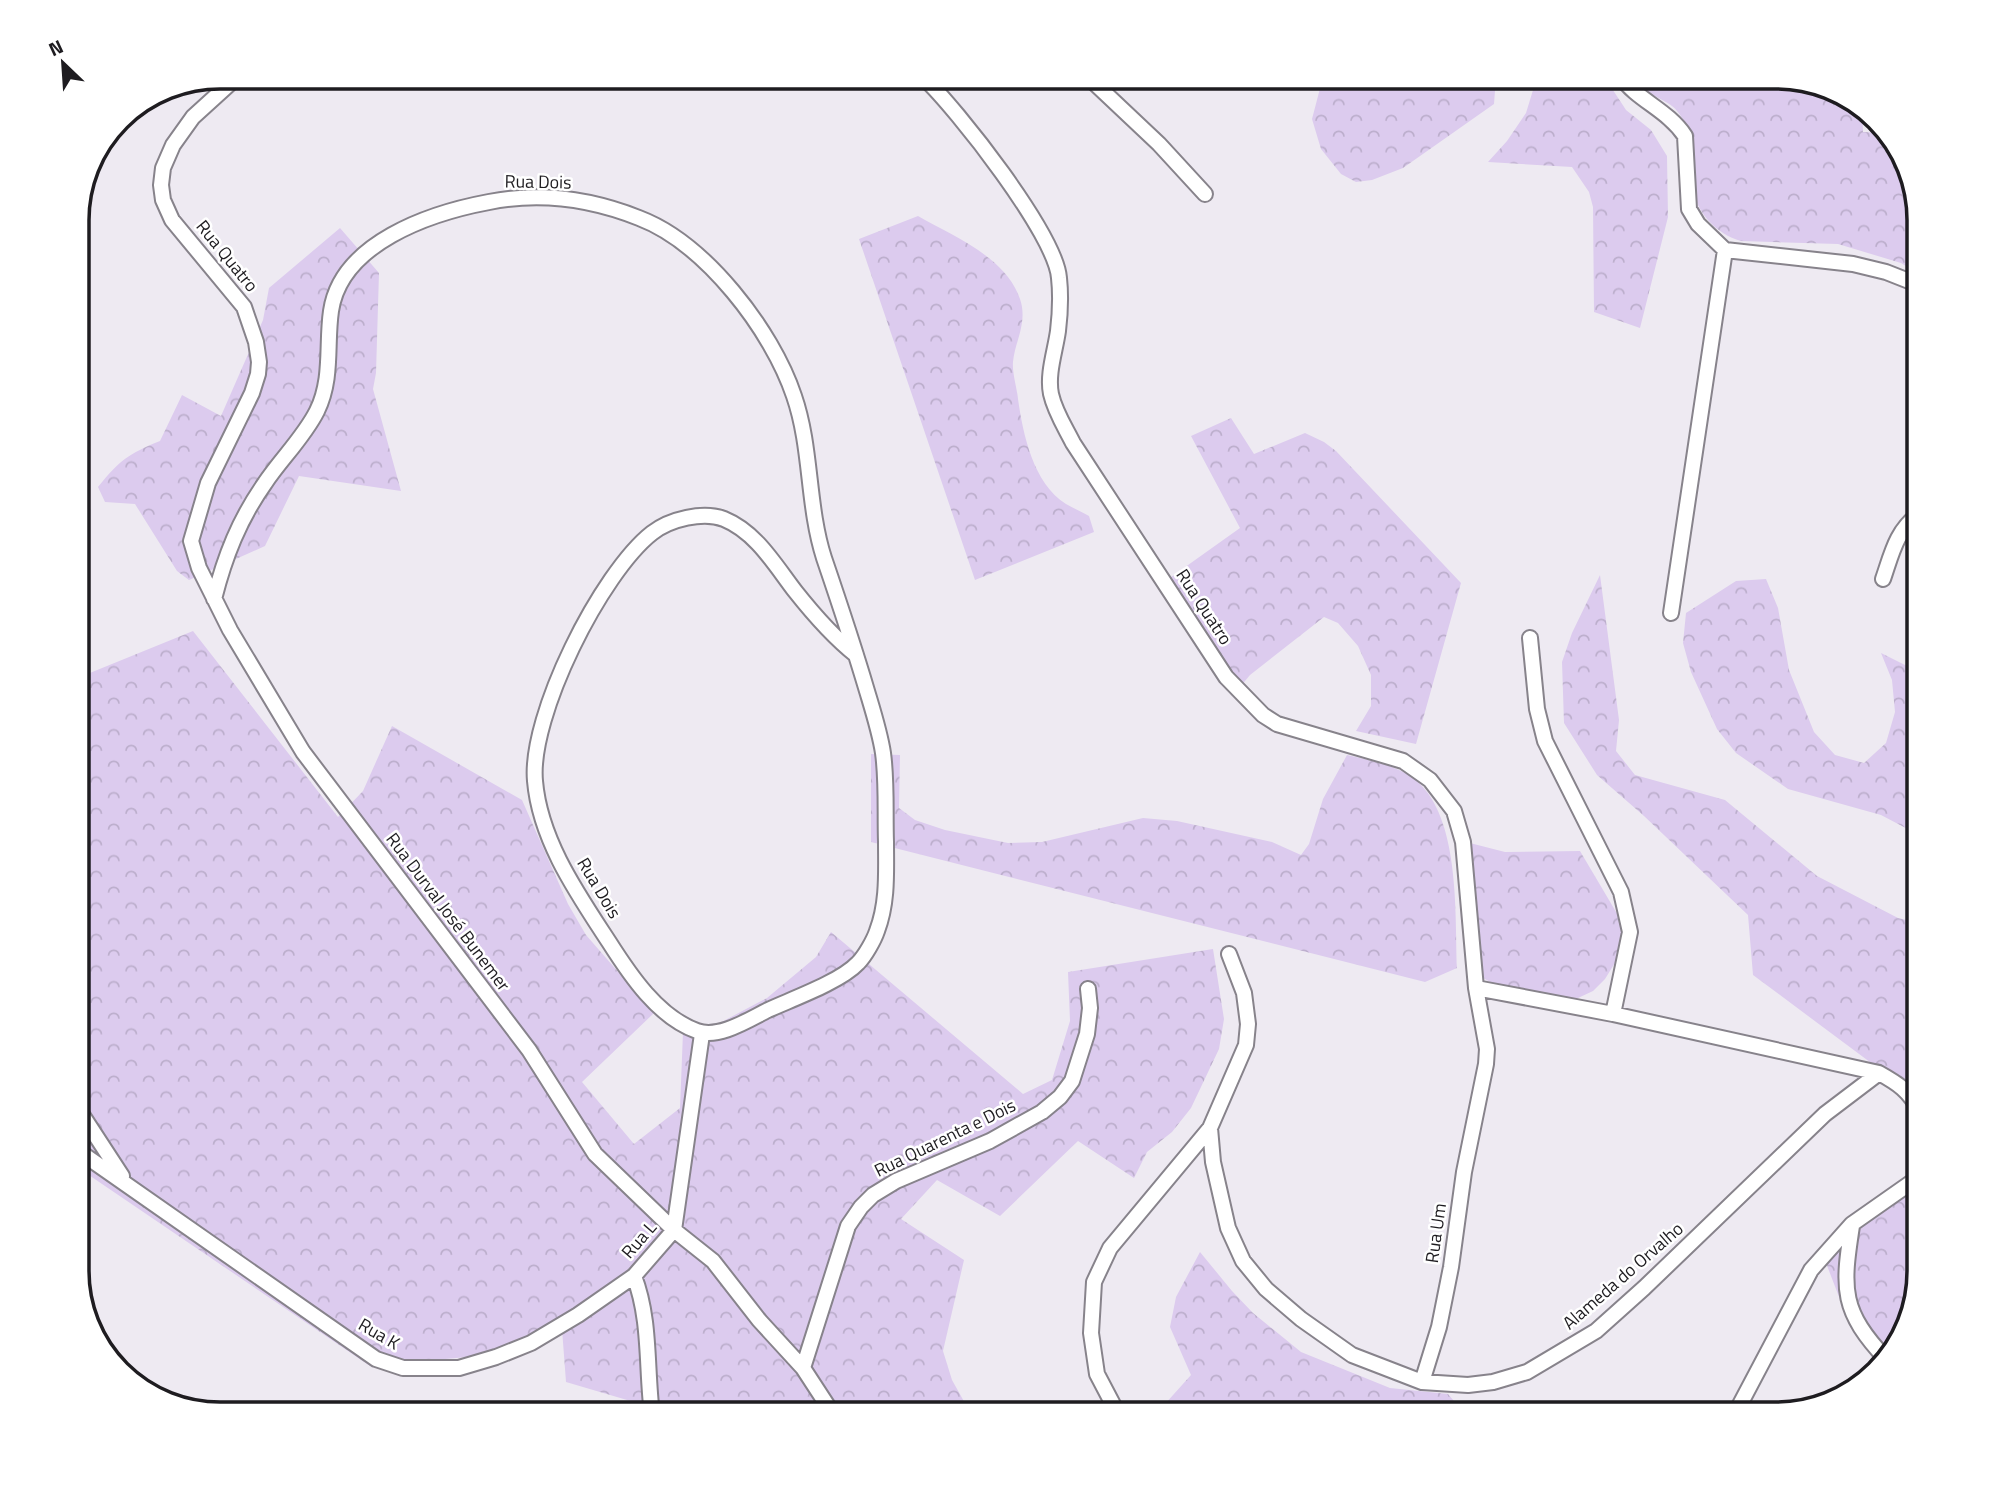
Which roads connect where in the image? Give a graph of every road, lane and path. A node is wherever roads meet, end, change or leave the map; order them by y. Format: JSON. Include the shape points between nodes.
{"nodes":[{"id":1,"x":1101,"y":89,"type":"edge"},
{"id":2,"x":1633,"y":89,"type":"edge"},
{"id":3,"x":223,"y":90,"type":"edge"},
{"id":4,"x":933,"y":90,"type":"edge"},
{"id":5,"x":1205,"y":194,"type":"dead end"},
{"id":6,"x":1725,"y":250,"type":"junction"},
{"id":7,"x":1907,"y":280,"type":"edge"},
{"id":8,"x":1907,"y":524,"type":"edge"},
{"id":9,"x":1884,"y":579,"type":"dead end"},
{"id":10,"x":214,"y":599,"type":"junction"},
{"id":11,"x":1671,"y":613,"type":"dead end"},
{"id":12,"x":1530,"y":638,"type":"dead end"},
{"id":13,"x":856,"y":655,"type":"junction"},
{"id":14,"x":1229,"y":954,"type":"dead end"},
{"id":15,"x":1476,"y":988,"type":"junction"},
{"id":16,"x":1088,"y":989,"type":"dead end"},
{"id":17,"x":1613,"y":1014,"type":"junction"},
{"id":18,"x":702,"y":1034,"type":"junction"},
{"id":19,"x":1879,"y":1073,"type":"junction"},
{"id":20,"x":1481,"y":1088,"type":"joint"},
{"id":21,"x":1907,"y":1091,"type":"edge"},
{"id":22,"x":90,"y":1128,"type":"edge"},
{"id":23,"x":1210,"y":1128,"type":"junction"},
{"id":24,"x":90,"y":1159,"type":"edge"},
{"id":25,"x":1907,"y":1185,"type":"edge"},
{"id":26,"x":129,"y":1186,"type":"junction"},
{"id":27,"x":1852,"y":1224,"type":"junction"},
{"id":28,"x":674,"y":1230,"type":"junction"},
{"id":29,"x":634,"y":1276,"type":"junction"},
{"id":30,"x":1879,"y":1351,"type":"edge"},
{"id":31,"x":803,"y":1368,"type":"junction"},
{"id":32,"x":1423,"y":1382,"type":"junction"},
{"id":33,"x":651,"y":1402,"type":"edge"},
{"id":34,"x":825,"y":1402,"type":"edge"},
{"id":35,"x":1112,"y":1402,"type":"edge"},
{"id":36,"x":1741,"y":1402,"type":"edge"}],
"edges":[{"from":1,"to":5,"type":"street"},
{"from":2,"to":6,"type":"street","via":[[1685,136],[1689,209],[1698,225]]},
{"from":3,"to":10,"type":"street","name":"Rua Quatro","via":[[193,117],[173,145],[161,185],[172,220],[244,307],[259,362],[253,393],[208,483],[191,541]]},
{"from":4,"to":15,"type":"street","name":"Rua Quatro","via":[[989,157],[1052,251],[1060,296],[1050,378],[1056,411],[1226,677],[1277,724],[1403,761],[1430,780],[1454,811],[1463,842]]},
{"from":6,"to":7,"type":"street","via":[[1853,264]]},
{"from":6,"to":11,"type":"street"},
{"from":8,"to":9,"type":"street","via":[[1897,537]]},
{"from":10,"to":13,"type":"street","name":"Rua Dois","via":[[242,519],[316,415],[330,366],[331,308],[349,269],[369,248],[411,225],[476,204],[511,198],[562,198],[643,219],[675,238],[707,265],[764,331],[795,398],[805,434],[815,530]]},
{"from":10,"to":28,"type":"street","name":"Rua Durval José Bunemer","via":[[303,752],[529,1050],[595,1154]]},
{"from":12,"to":17,"type":"street","via":[[1545,741],[1626,909],[1630,932]]},
{"from":13,"to":18,"type":"street","name":"Rua Dois","via":[[883,752],[886,894],[877,933],[859,963],[829,982],[719,1032]]},
{"from":13,"to":18,"type":"street","name":"Rua Dois","via":[[832,636],[750,535],[720,517],[695,517],[672,522],[651,534],[623,563],[590,614],[555,685],[534,773],[545,828],[571,881],[626,969],[661,1007]]},
{"from":14,"to":23,"type":"street","name":"Alameda do Orvalho","via":[[1244,993],[1246,1045]]},
{"from":15,"to":17,"type":"street"},
{"from":15,"to":20,"type":"street","name":"Rua Quatro","via":[[1487,1049]]},
{"from":16,"to":31,"type":"street","name":"Rua Quarenta e Dois","via":[[1087,1034],[1072,1081],[1060,1097],[990,1141],[896,1181],[861,1207],[848,1226]]},
{"from":17,"to":19,"type":"street"},
{"from":18,"to":28,"type":"street"},
{"from":19,"to":21,"type":"street"},
{"from":19,"to":32,"type":"street","name":"Alameda do Orvalho","via":[[1825,1114],[1595,1331],[1527,1372],[1468,1385]]},
{"from":20,"to":32,"type":"street","name":"Rua Um","via":[[1446,1291]]},
{"from":22,"to":26,"type":"street"},
{"from":23,"to":32,"type":"street","name":"Alameda do Orvalho","via":[[1228,1228],[1243,1261],[1266,1289],[1352,1355]]},
{"from":23,"to":35,"type":"street","via":[[1110,1248],[1094,1282],[1091,1333],[1097,1374]]},
{"from":24,"to":26,"type":"street","name":"Rua K"},
{"from":25,"to":27,"type":"street"},
{"from":26,"to":29,"type":"street","name":"Rua K","via":[[376,1359],[403,1368],[459,1367],[520,1348]]},
{"from":27,"to":30,"type":"street","via":[[1846,1289],[1850,1308],[1858,1326]]},
{"from":27,"to":36,"type":"street","via":[[1811,1270]]},
{"from":28,"to":29,"type":"street","name":"Rua L"},
{"from":28,"to":31,"type":"street","via":[[713,1261]]},
{"from":29,"to":33,"type":"street","via":[[641,1294]]},
{"from":31,"to":34,"type":"street"}]}
